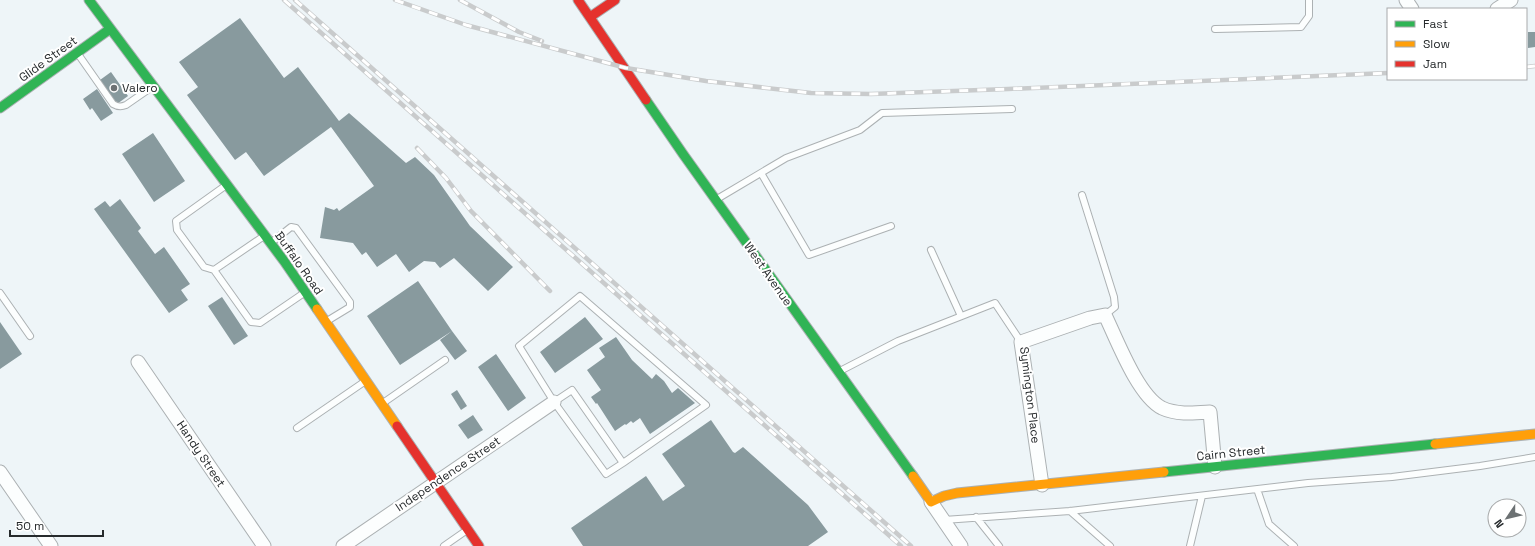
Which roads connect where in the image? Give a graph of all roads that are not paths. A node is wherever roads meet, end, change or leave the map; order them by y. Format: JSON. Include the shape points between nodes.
{"nodes":[{"id":1,"x":89,"y":0,"type":"edge"},
{"id":2,"x":578,"y":0,"type":"edge"},
{"id":3,"x":615,"y":0,"type":"edge"},
{"id":4,"x":1309,"y":0,"type":"edge"},
{"id":5,"x":1511,"y":0,"type":"edge"},
{"id":6,"x":1499,"y":8,"type":"edge"},
{"id":7,"x":590,"y":17,"type":"junction"},
{"id":8,"x":110,"y":29,"type":"junction"},
{"id":9,"x":1215,"y":30,"type":"dead end"},
{"id":10,"x":78,"y":52,"type":"junction"},
{"id":11,"x":153,"y":86,"type":"junction"},
{"id":12,"x":0,"y":108,"type":"edge"},
{"id":13,"x":1012,"y":109,"type":"dead end"},
{"id":14,"x":761,"y":173,"type":"junction"},
{"id":15,"x":227,"y":184,"type":"junction"},
{"id":16,"x":1082,"y":195,"type":"dead end"},
{"id":17,"x":716,"y":200,"type":"junction"},
{"id":18,"x":891,"y":226,"type":"dead end"},
{"id":19,"x":265,"y":235,"type":"junction"},
{"id":20,"x":271,"y":243,"type":"junction"},
{"id":21,"x":931,"y":250,"type":"dead end"},
{"id":22,"x":214,"y":270,"type":"junction"},
{"id":23,"x":306,"y":292,"type":"junction"},
{"id":24,"x":0,"y":293,"type":"edge"},
{"id":25,"x":1105,"y":315,"type":"junction"},
{"id":26,"x":961,"y":316,"type":"junction"},
{"id":27,"x":326,"y":322,"type":"junction"},
{"id":28,"x":30,"y":336,"type":"dead end"},
{"id":29,"x":1021,"y":342,"type":"junction"},
{"id":30,"x":445,"y":360,"type":"dead end"},
{"id":31,"x":138,"y":362,"type":"dead end"},
{"id":32,"x":838,"y":372,"type":"junction"},
{"id":33,"x":366,"y":381,"type":"junction"},
{"id":34,"x":554,"y":402,"type":"junction"},
{"id":35,"x":382,"y":404,"type":"junction"},
{"id":36,"x":297,"y":428,"type":"dead end"},
{"id":37,"x":1535,"y":434,"type":"edge"},
{"id":38,"x":1535,"y":457,"type":"edge"},
{"id":39,"x":622,"y":463,"type":"junction"},
{"id":40,"x":1215,"y":467,"type":"junction"},
{"id":41,"x":0,"y":472,"type":"edge"},
{"id":42,"x":436,"y":483,"type":"junction"},
{"id":43,"x":1042,"y":484,"type":"junction"},
{"id":44,"x":1257,"y":489,"type":"junction"},
{"id":45,"x":1202,"y":496,"type":"junction"},
{"id":46,"x":931,"y":502,"type":"junction"},
{"id":47,"x":1070,"y":511,"type":"junction"},
{"id":48,"x":976,"y":517,"type":"junction"},
{"id":49,"x":943,"y":520,"type":"junction"},
{"id":50,"x":468,"y":529,"type":"junction"},
{"id":51,"x":51,"y":546,"type":"edge"},
{"id":52,"x":264,"y":546,"type":"edge"},
{"id":53,"x":343,"y":546,"type":"edge"},
{"id":54,"x":444,"y":546,"type":"edge"},
{"id":55,"x":479,"y":546,"type":"edge"},
{"id":56,"x":961,"y":546,"type":"edge"},
{"id":57,"x":999,"y":546,"type":"edge"},
{"id":58,"x":1110,"y":546,"type":"edge"},
{"id":59,"x":1190,"y":546,"type":"edge"},
{"id":60,"x":1294,"y":546,"type":"edge"}],
"edges":[{"from":1,"to":8,"type":"street","name":"Buffalo Road"},
{"from":2,"to":7,"type":"street","name":"West Avenue"},
{"from":3,"to":7,"type":"street"},
{"from":4,"to":9,"type":"lane","via":[[1309,16],[1301,27]]},
{"from":5,"to":6,"type":"street"},
{"from":7,"to":17,"type":"street","name":"West Avenue"},
{"from":8,"to":10,"type":"street","name":"Glide Street"},
{"from":8,"to":11,"type":"street","name":"Buffalo Road"},
{"from":10,"to":11,"type":"lane","via":[[113,104],[117,106],[122,107]]},
{"from":10,"to":12,"type":"street","name":"Glide Street"},
{"from":11,"to":15,"type":"street","name":"Buffalo Road"},
{"from":13,"to":14,"type":"lane","via":[[882,114],[860,130],[786,158]]},
{"from":14,"to":17,"type":"lane"},
{"from":14,"to":18,"type":"lane","via":[[809,255]]},
{"from":15,"to":19,"type":"street","name":"Buffalo Road"},
{"from":15,"to":22,"type":"lane","via":[[176,220],[177,230],[204,267]]},
{"from":16,"to":25,"type":"lane","via":[[1116,307]]},
{"from":17,"to":32,"type":"street","name":"West Avenue"},
{"from":19,"to":20,"type":"street","name":"Buffalo Road"},
{"from":19,"to":22,"type":"lane"},
{"from":20,"to":23,"type":"street","name":"Buffalo Road"},
{"from":20,"to":27,"type":"lane","via":[[291,227],[296,228],[350,302],[350,307]]},
{"from":21,"to":26,"type":"lane"},
{"from":22,"to":23,"type":"lane","via":[[251,322],[260,323]]},
{"from":23,"to":27,"type":"street","name":"Buffalo Road"},
{"from":24,"to":28,"type":"lane"},
{"from":25,"to":29,"type":"street","name":"Symington Place"},
{"from":25,"to":40,"type":"street","via":[[1148,397],[1162,408],[1174,412],[1210,412]]},
{"from":26,"to":29,"type":"lane","via":[[995,302]]},
{"from":26,"to":32,"type":"lane","via":[[898,341]]},
{"from":27,"to":33,"type":"street","name":"Buffalo Road"},
{"from":29,"to":43,"type":"street","name":"Symington Place"},
{"from":30,"to":35,"type":"lane"},
{"from":31,"to":52,"type":"street","name":"Handy Street"},
{"from":32,"to":46,"type":"street","name":"West Avenue"},
{"from":33,"to":35,"type":"street","name":"Buffalo Road"},
{"from":33,"to":36,"type":"lane"},
{"from":34,"to":39,"type":"lane","via":[[606,474]]},
{"from":34,"to":39,"type":"lane","via":[[572,390]]},
{"from":34,"to":39,"type":"lane","via":[[518,346],[580,296],[706,405]]},
{"from":34,"to":42,"type":"street","name":"Independence Street"},
{"from":35,"to":42,"type":"street","name":"Buffalo Road"},
{"from":37,"to":40,"type":"street","name":"Cairn Street"},
{"from":38,"to":44,"type":"lane","via":[[1400,476]]},
{"from":40,"to":43,"type":"street","name":"Cairn Street"},
{"from":41,"to":51,"type":"street"},
{"from":42,"to":50,"type":"street","name":"Buffalo Road"},
{"from":42,"to":53,"type":"street","name":"Independence Street"},
{"from":43,"to":46,"type":"street","name":"Cairn Street","via":[[957,493]]},
{"from":44,"to":45,"type":"lane"},
{"from":44,"to":60,"type":"lane","via":[[1269,524]]},
{"from":45,"to":47,"type":"lane"},
{"from":45,"to":59,"type":"lane"},
{"from":46,"to":49,"type":"street","name":"West Avenue"},
{"from":47,"to":48,"type":"lane"},
{"from":47,"to":58,"type":"lane"},
{"from":48,"to":49,"type":"lane"},
{"from":48,"to":57,"type":"lane"},
{"from":49,"to":56,"type":"street","name":"West Avenue"},
{"from":50,"to":54,"type":"lane"},
{"from":50,"to":55,"type":"street","name":"Buffalo Road"}]}
